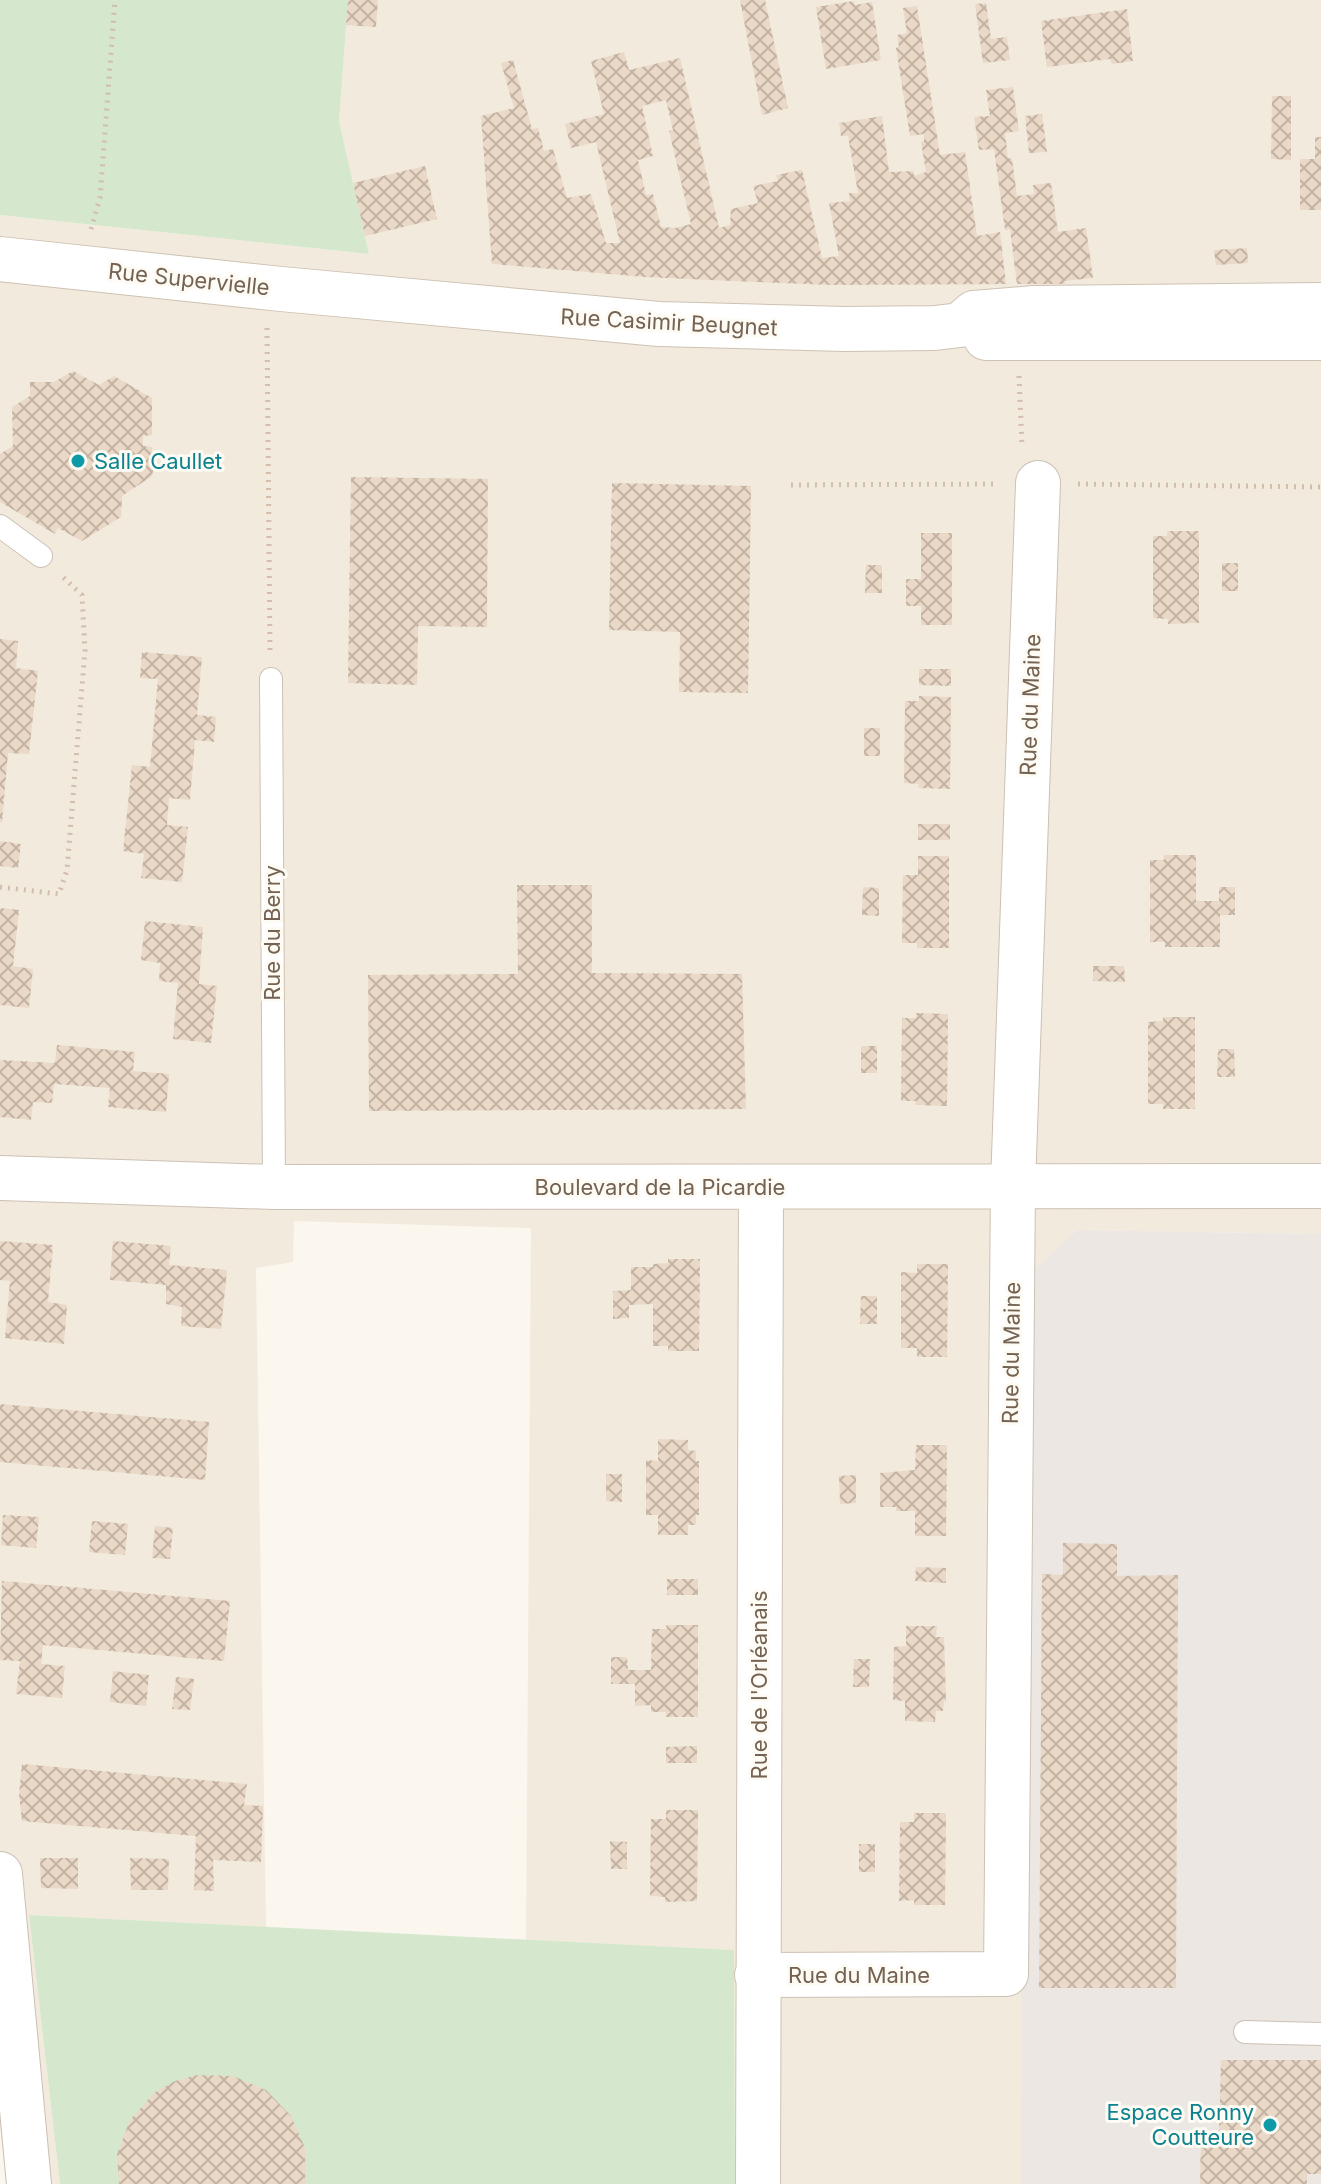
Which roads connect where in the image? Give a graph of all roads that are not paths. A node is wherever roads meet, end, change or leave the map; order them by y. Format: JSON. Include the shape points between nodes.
{"nodes":[{"id":1,"x":0,"y":259,"type":"edge"},
{"id":2,"x":378,"y":299,"type":"joint"},
{"id":3,"x":1321,"y":305,"type":"edge"},
{"id":4,"x":960,"y":325,"type":"junction"},
{"id":5,"x":1321,"y":338,"type":"edge"},
{"id":6,"x":1038,"y":483,"type":"road end"},
{"id":7,"x":0,"y":526,"type":"edge"},
{"id":8,"x":41,"y":556,"type":"road end"},
{"id":9,"x":271,"y":679,"type":"road end"},
{"id":10,"x":0,"y":1178,"type":"edge"},
{"id":11,"x":1013,"y":1185,"type":"junction"},
{"id":12,"x":1321,"y":1186,"type":"edge"},
{"id":13,"x":274,"y":1187,"type":"junction"},
{"id":14,"x":761,"y":1187,"type":"junction"},
{"id":15,"x":0,"y":1874,"type":"edge"},
{"id":16,"x":757,"y":1975,"type":"junction"},
{"id":17,"x":1245,"y":2032,"type":"dead end"},
{"id":18,"x":1321,"y":2034,"type":"edge"},
{"id":19,"x":29,"y":2184,"type":"edge"},
{"id":20,"x":758,"y":2184,"type":"edge"}],
"edges":[{"from":1,"to":2,"type":"street","name":"Rue Supervielle"},
{"from":2,"to":4,"type":"street","name":"Rue Casimir Beugnet","via":[[659,324],[845,329]]},
{"from":3,"to":4,"type":"street","name":"Rue Casimir Beugnet","via":[[1034,308],[974,313]]},
{"from":4,"to":5,"type":"street","name":"Rue Casimir Beugnet","via":[[972,337],[1019,339]]},
{"from":6,"to":11,"type":"street","name":"Rue du Maine"},
{"from":7,"to":8,"type":"lane"},
{"from":9,"to":13,"type":"lane","name":"Rue du Berry"},
{"from":10,"to":13,"type":"street","name":"Boulevard de la Picardie"},
{"from":11,"to":12,"type":"street","name":"Boulevard de la Picardie"},
{"from":11,"to":14,"type":"street","name":"Boulevard de la Picardie"},
{"from":11,"to":16,"type":"street","name":"Rue du Maine","via":[[1006,1974]]},
{"from":13,"to":14,"type":"street","name":"Boulevard de la Picardie"},
{"from":14,"to":16,"type":"street","name":"Rue de l'Orléanais"},
{"from":15,"to":19,"type":"street"},
{"from":16,"to":20,"type":"street","name":"Rue de l'Orléanais"},
{"from":17,"to":18,"type":"lane"}]}
